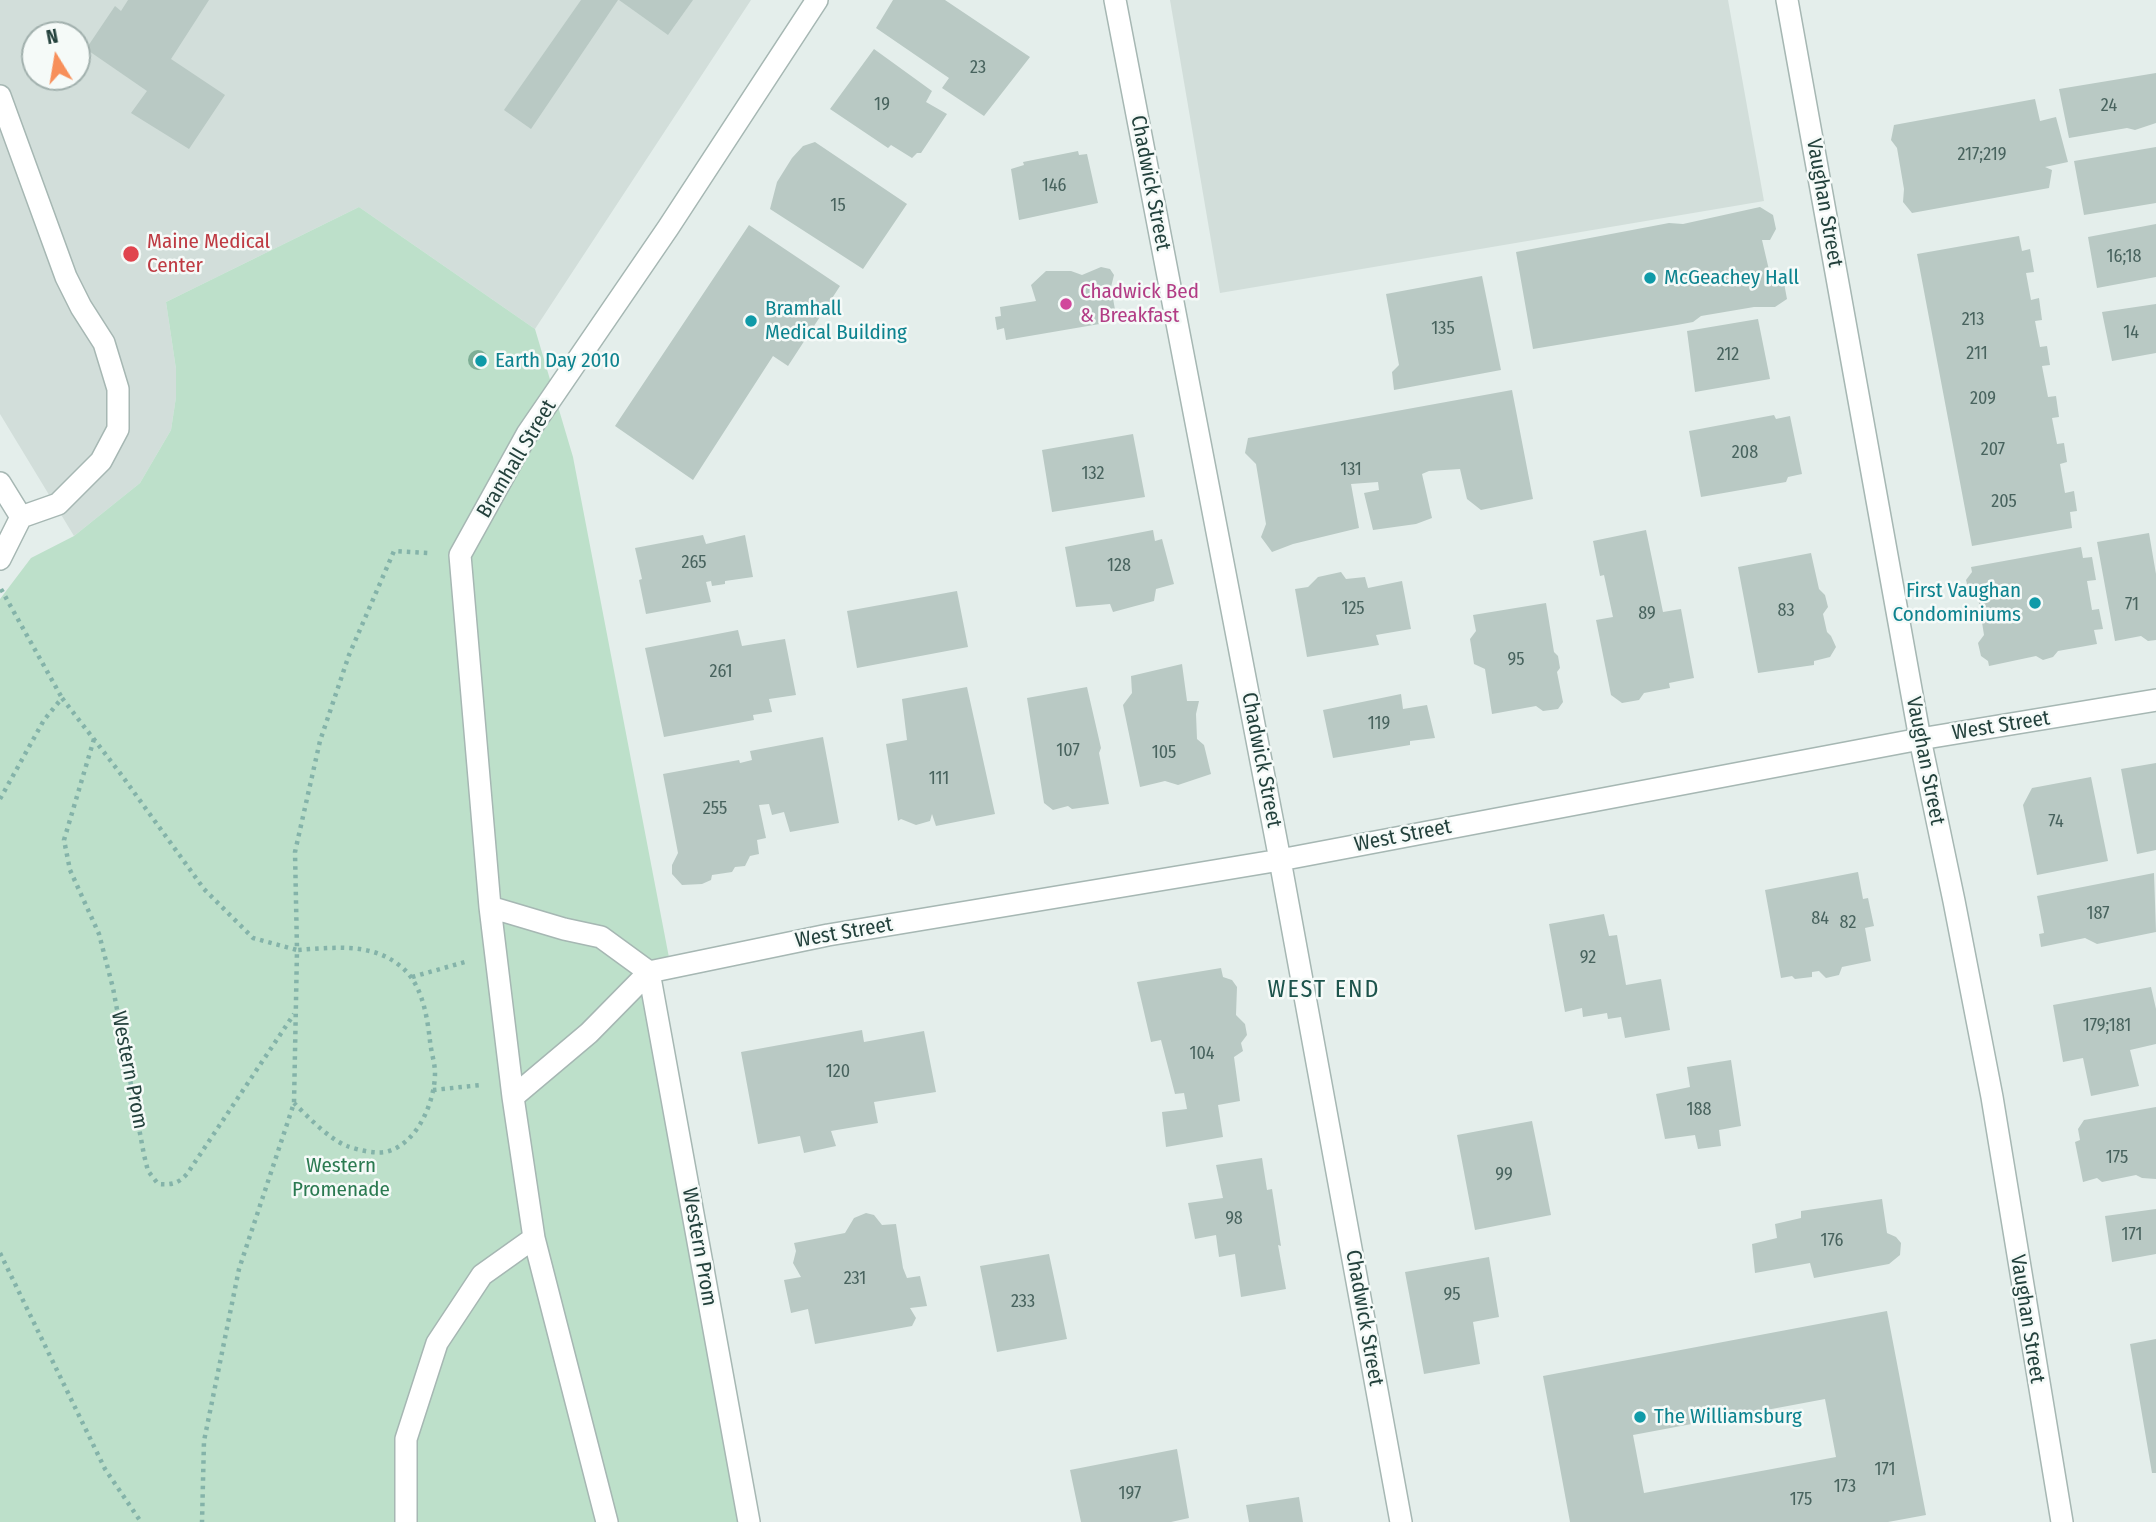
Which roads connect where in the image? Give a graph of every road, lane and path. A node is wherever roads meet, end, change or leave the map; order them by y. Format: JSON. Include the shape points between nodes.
{"nodes":[{"id":1,"x":817,"y":0,"type":"edge"},
{"id":2,"x":1115,"y":0,"type":"edge"},
{"id":3,"x":1787,"y":0,"type":"edge"},
{"id":4,"x":0,"y":96,"type":"edge"},
{"id":5,"x":0,"y":483,"type":"edge"},
{"id":6,"x":21,"y":517,"type":"junction"},
{"id":7,"x":460,"y":555,"type":"junction"},
{"id":8,"x":0,"y":559,"type":"edge"},
{"id":9,"x":0,"y":588,"type":"edge"},
{"id":10,"x":62,"y":698,"type":"junction"},
{"id":11,"x":2156,"y":700,"type":"edge"},
{"id":12,"x":94,"y":739,"type":"junction"},
{"id":13,"x":1920,"y":739,"type":"junction"},
{"id":14,"x":0,"y":799,"type":"edge"},
{"id":15,"x":1280,"y":860,"type":"junction"},
{"id":16,"x":490,"y":907,"type":"junction"},
{"id":17,"x":297,"y":950,"type":"junction"},
{"id":18,"x":495,"y":954,"type":"junction"},
{"id":19,"x":649,"y":972,"type":"junction"},
{"id":20,"x":412,"y":977,"type":"junction"},
{"id":21,"x":295,"y":1013,"type":"junction"},
{"id":22,"x":433,"y":1090,"type":"junction"},
{"id":23,"x":512,"y":1090,"type":"junction"},
{"id":24,"x":294,"y":1103,"type":"junction"},
{"id":25,"x":534,"y":1238,"type":"junction"},
{"id":26,"x":0,"y":1253,"type":"edge"},
{"id":27,"x":141,"y":1522,"type":"edge"},
{"id":28,"x":202,"y":1522,"type":"edge"},
{"id":29,"x":406,"y":1522,"type":"edge"},
{"id":30,"x":607,"y":1522,"type":"edge"},
{"id":31,"x":749,"y":1522,"type":"edge"},
{"id":32,"x":1401,"y":1522,"type":"edge"},
{"id":33,"x":2062,"y":1522,"type":"edge"}],
"edges":[{"from":1,"to":7,"type":"street","name":"Bramhall Street","via":[[527,434]]},
{"from":2,"to":15,"type":"street","name":"Chadwick Street"},
{"from":3,"to":13,"type":"street","name":"Vaughan Street"},
{"from":4,"to":6,"type":"street","via":[[66,277],[104,343],[118,389],[118,429],[101,461],[58,504]]},
{"from":5,"to":6,"type":"street"},
{"from":6,"to":8,"type":"street"},
{"from":7,"to":16,"type":"street"},
{"from":7,"to":17,"type":"path","via":[[394,551],[349,655],[320,741],[295,852]]},
{"from":9,"to":10,"type":"path"},
{"from":10,"to":12,"type":"path"},
{"from":10,"to":14,"type":"path","via":[[44,720]]},
{"from":11,"to":13,"type":"street","name":"West Street"},
{"from":12,"to":17,"type":"path","via":[[204,889],[253,938]]},
{"from":12,"to":21,"type":"path","name":"Western Prom","via":[[64,841],[70,870],[102,945],[144,1155],[158,1184],[170,1185],[187,1174]]},
{"from":13,"to":15,"type":"street","name":"West Street"},
{"from":13,"to":33,"type":"street","name":"Vaughan Street","via":[[1992,1097]]},
{"from":15,"to":19,"type":"street","name":"West Street","via":[[828,935]]},
{"from":15,"to":32,"type":"street","name":"Chadwick Street"},
{"from":16,"to":18,"type":"street"},
{"from":16,"to":19,"type":"street","via":[[601,937]]},
{"from":17,"to":20,"type":"path","via":[[363,948],[399,964]]},
{"from":17,"to":21,"type":"path"},
{"from":18,"to":20,"type":"path"},
{"from":18,"to":23,"type":"street"},
{"from":19,"to":23,"type":"street","via":[[589,1034]]},
{"from":19,"to":31,"type":"street","name":"Western Prom"},
{"from":20,"to":22,"type":"path","via":[[427,1015]]},
{"from":21,"to":24,"type":"path"},
{"from":22,"to":23,"type":"path"},
{"from":22,"to":24,"type":"path","via":[[427,1114],[409,1138],[389,1152],[345,1145]]},
{"from":23,"to":25,"type":"street"},
{"from":24,"to":28,"type":"path","via":[[239,1269],[204,1441]]},
{"from":25,"to":29,"type":"street","via":[[482,1275],[437,1343],[406,1439]]},
{"from":25,"to":30,"type":"street"},
{"from":26,"to":27,"type":"path","via":[[105,1469]]}]}
